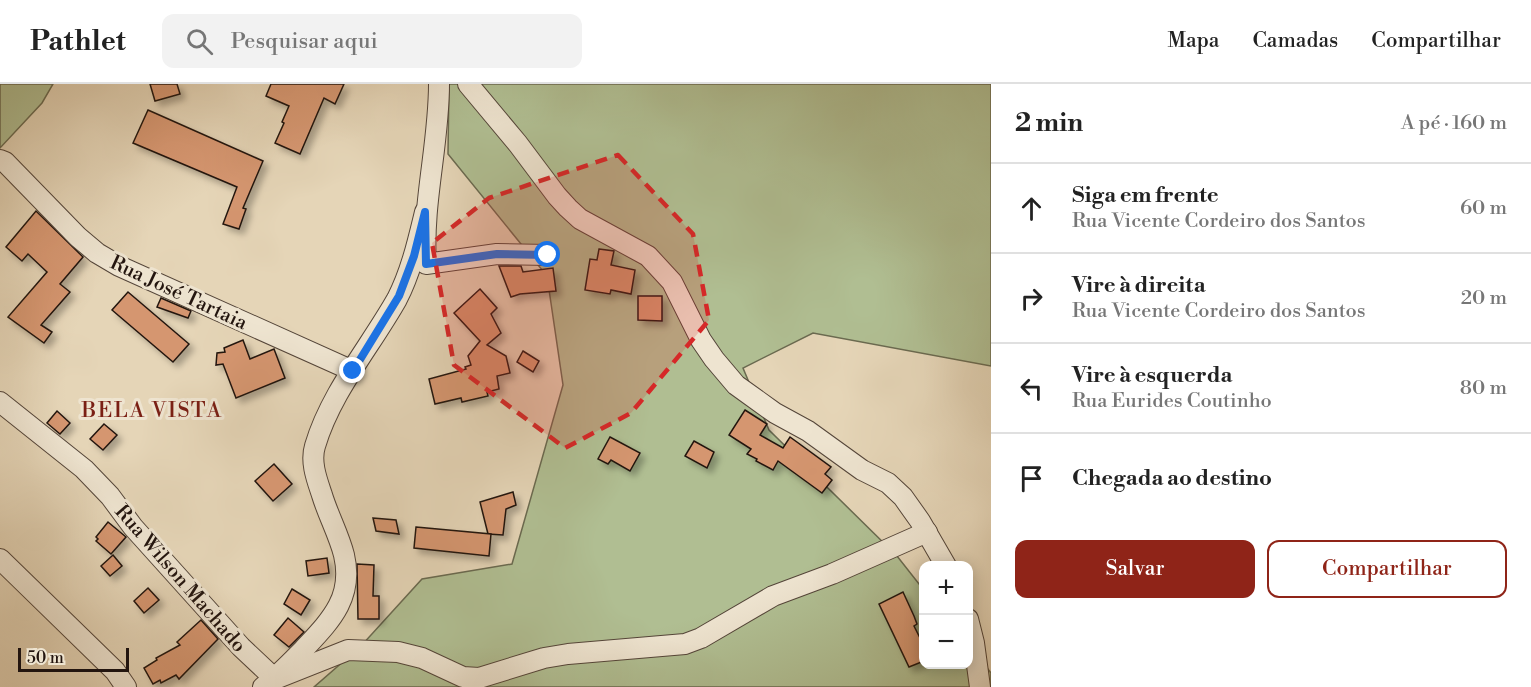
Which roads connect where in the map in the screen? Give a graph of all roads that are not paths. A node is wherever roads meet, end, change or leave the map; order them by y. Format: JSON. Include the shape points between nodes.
{"nodes":[{"id":1,"x":468,"y":84,"type":"edge"},
{"id":2,"x":436,"y":86,"type":"edge"},
{"id":3,"x":0,"y":160,"type":"edge"},
{"id":4,"x":425,"y":212,"type":"junction"},
{"id":5,"x":548,"y":255,"type":"dead end"},
{"id":6,"x":353,"y":371,"type":"junction"},
{"id":7,"x":0,"y":402,"type":"edge"},
{"id":8,"x":927,"y":532,"type":"junction"},
{"id":9,"x":943,"y":561,"type":"edge"},
{"id":10,"x":2,"y":562,"type":"edge"},
{"id":11,"x":973,"y":638,"type":"edge"},
{"id":12,"x":269,"y":683,"type":"edge"},
{"id":13,"x":126,"y":687,"type":"edge"},
{"id":14,"x":980,"y":687,"type":"edge"}],
"edges":[{"from":1,"to":8,"type":"street","via":[[568,208],[580,219],[648,256],[672,282],[701,340],[736,385],[862,470],[888,483],[903,497]]},
{"from":2,"to":4,"type":"street","via":[[435,150]]},
{"from":3,"to":6,"type":"street","name":"Rua José Tartaia","via":[[96,253]]},
{"from":4,"to":5,"type":"street","via":[[426,264],[497,254]]},
{"from":4,"to":6,"type":"street","via":[[399,296]]},
{"from":6,"to":12,"type":"street","via":[[326,416],[314,449],[314,470],[344,554],[347,581],[331,621]]},
{"from":7,"to":12,"type":"street","name":"Rua Wilson Machado","via":[[84,469],[110,496]]},
{"from":8,"to":9,"type":"street"},
{"from":8,"to":12,"type":"street","via":[[773,596],[685,644],[568,654],[479,678],[463,676],[399,652],[348,650]]},
{"from":10,"to":13,"type":"street"},
{"from":11,"to":14,"type":"street"}]}
